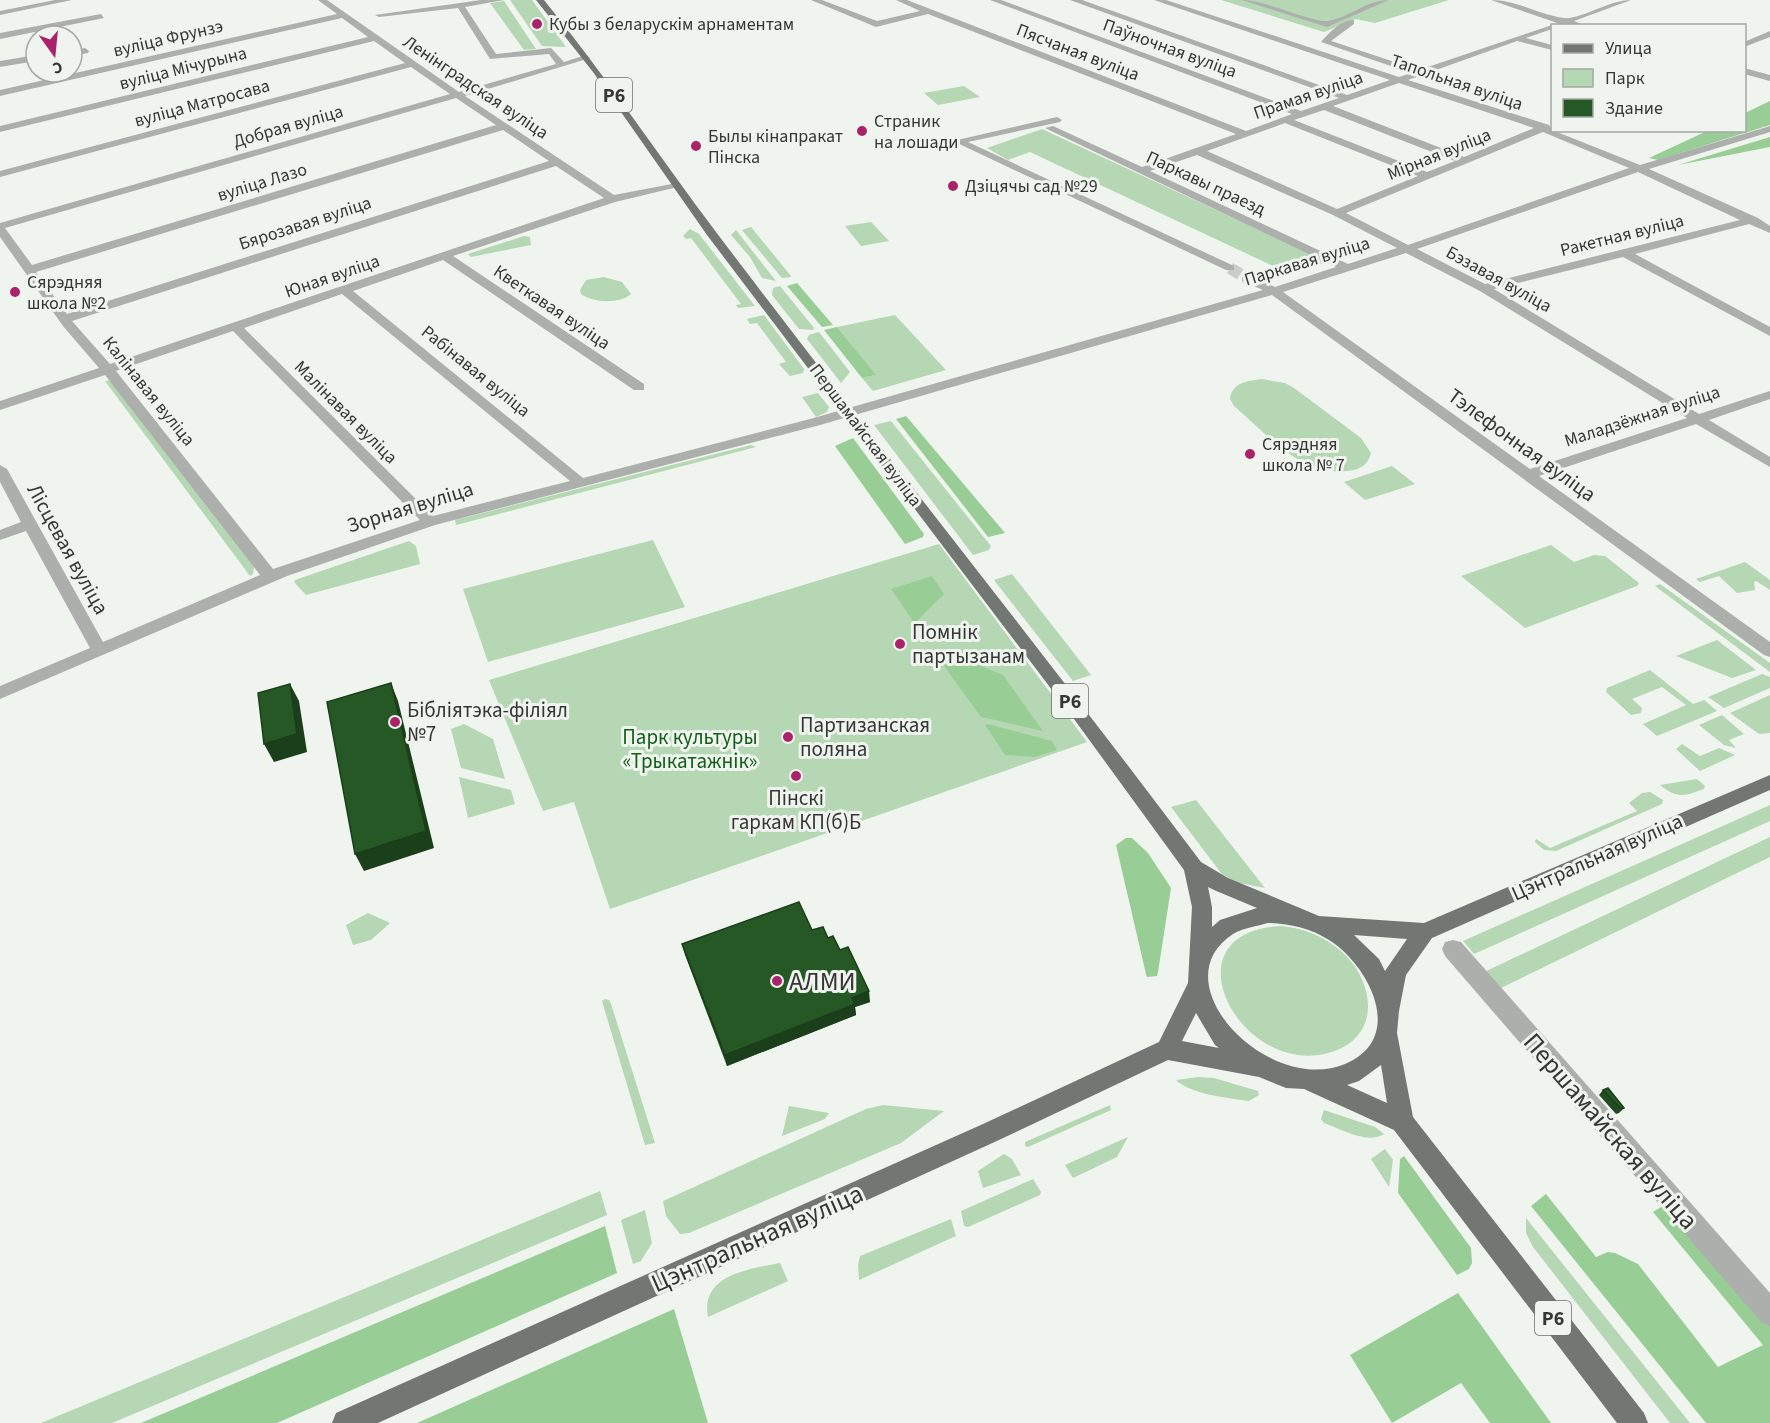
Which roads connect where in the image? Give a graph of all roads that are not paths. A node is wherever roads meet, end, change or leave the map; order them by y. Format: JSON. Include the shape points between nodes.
{"nodes":[{"id":1,"x":68,"y":0,"type":"edge"},
{"id":2,"x":322,"y":0,"type":"edge"},
{"id":3,"x":500,"y":0,"type":"edge"},
{"id":4,"x":540,"y":0,"type":"edge"},
{"id":5,"x":815,"y":0,"type":"edge"},
{"id":6,"x":900,"y":0,"type":"edge"},
{"id":7,"x":994,"y":0,"type":"edge"},
{"id":8,"x":1074,"y":0,"type":"edge"},
{"id":9,"x":1158,"y":0,"type":"edge"},
{"id":10,"x":1246,"y":0,"type":"edge"},
{"id":11,"x":1385,"y":0,"type":"edge"},
{"id":12,"x":1496,"y":0,"type":"edge"},
{"id":13,"x":1627,"y":0,"type":"edge"},
{"id":14,"x":460,"y":5,"type":"junction"},
{"id":15,"x":929,"y":11,"type":"junction"},
{"id":16,"x":0,"y":13,"type":"edge"},
{"id":17,"x":344,"y":15,"type":"junction"},
{"id":18,"x":379,"y":15,"type":"dead end"},
{"id":19,"x":100,"y":16,"type":"dead end"},
{"id":20,"x":1566,"y":21,"type":"junction"},
{"id":21,"x":1351,"y":22,"type":"dead end"},
{"id":22,"x":1558,"y":24,"type":"edge"},
{"id":23,"x":1576,"y":24,"type":"edge"},
{"id":24,"x":1551,"y":27,"type":"edge"},
{"id":25,"x":1770,"y":34,"type":"edge"},
{"id":26,"x":0,"y":36,"type":"edge"},
{"id":27,"x":374,"y":38,"type":"junction"},
{"id":28,"x":1516,"y":38,"type":"junction"},
{"id":29,"x":1746,"y":44,"type":"edge"},
{"id":30,"x":1551,"y":48,"type":"edge"},
{"id":31,"x":586,"y":58,"type":"junction"},
{"id":32,"x":24,"y":59,"type":"edge"},
{"id":33,"x":0,"y":64,"type":"edge"},
{"id":34,"x":412,"y":64,"type":"junction"},
{"id":35,"x":561,"y":64,"type":"junction"},
{"id":36,"x":1746,"y":72,"type":"edge"},
{"id":37,"x":1420,"y":73,"type":"junction"},
{"id":38,"x":1770,"y":78,"type":"edge"},
{"id":39,"x":1399,"y":80,"type":"junction"},
{"id":40,"x":0,"y":93,"type":"edge"},
{"id":41,"x":457,"y":94,"type":"junction"},
{"id":42,"x":1347,"y":98,"type":"junction"},
{"id":43,"x":1323,"y":106,"type":"junction"},
{"id":44,"x":1300,"y":114,"type":"junction"},
{"id":45,"x":1285,"y":120,"type":"junction"},
{"id":46,"x":504,"y":126,"type":"junction"},
{"id":47,"x":1548,"y":126,"type":"edge"},
{"id":48,"x":0,"y":129,"type":"edge"},
{"id":49,"x":1770,"y":129,"type":"edge"},
{"id":50,"x":1561,"y":132,"type":"edge"},
{"id":51,"x":1245,"y":134,"type":"junction"},
{"id":52,"x":1198,"y":151,"type":"junction"},
{"id":53,"x":1465,"y":161,"type":"junction"},
{"id":54,"x":556,"y":162,"type":"junction"},
{"id":55,"x":1641,"y":169,"type":"junction"},
{"id":56,"x":1142,"y":171,"type":"junction"},
{"id":57,"x":0,"y":174,"type":"edge"},
{"id":58,"x":1427,"y":176,"type":"junction"},
{"id":59,"x":677,"y":186,"type":"junction"},
{"id":60,"x":612,"y":199,"type":"junction"},
{"id":61,"x":1337,"y":213,"type":"junction"},
{"id":62,"x":1770,"y":216,"type":"edge"},
{"id":63,"x":1751,"y":221,"type":"junction"},
{"id":64,"x":0,"y":228,"type":"edge"},
{"id":65,"x":1770,"y":230,"type":"edge"},
{"id":66,"x":1407,"y":249,"type":"junction"},
{"id":67,"x":1625,"y":253,"type":"junction"},
{"id":68,"x":445,"y":256,"type":"junction"},
{"id":69,"x":1230,"y":268,"type":"tunnel mouth"},
{"id":70,"x":1347,"y":268,"type":"junction"},
{"id":71,"x":29,"y":270,"type":"junction"},
{"id":72,"x":1246,"y":278,"type":"tunnel mouth"},
{"id":73,"x":1484,"y":288,"type":"junction"},
{"id":74,"x":346,"y":291,"type":"junction"},
{"id":75,"x":1274,"y":291,"type":"junction"},
{"id":76,"x":64,"y":319,"type":"junction"},
{"id":77,"x":236,"y":327,"type":"junction"},
{"id":78,"x":1770,"y":332,"type":"edge"},
{"id":79,"x":109,"y":370,"type":"junction"},
{"id":80,"x":639,"y":387,"type":"dead end"},
{"id":81,"x":1770,"y":395,"type":"edge"},
{"id":82,"x":0,"y":406,"type":"edge"},
{"id":83,"x":850,"y":413,"type":"junction"},
{"id":84,"x":1698,"y":419,"type":"junction"},
{"id":85,"x":1770,"y":463,"type":"edge"},
{"id":86,"x":0,"y":470,"type":"edge"},
{"id":87,"x":1527,"y":475,"type":"junction"},
{"id":88,"x":581,"y":483,"type":"junction"},
{"id":89,"x":430,"y":522,"type":"junction"},
{"id":90,"x":30,"y":524,"type":"junction"},
{"id":91,"x":0,"y":535,"type":"edge"},
{"id":92,"x":270,"y":576,"type":"junction"},
{"id":93,"x":99,"y":649,"type":"junction"},
{"id":94,"x":1770,"y":651,"type":"edge"},
{"id":95,"x":0,"y":693,"type":"edge"},
{"id":96,"x":1770,"y":782,"type":"edge"},
{"id":97,"x":1194,"y":868,"type":"junction"},
{"id":98,"x":1309,"y":920,"type":"junction"},
{"id":99,"x":1425,"y":932,"type":"junction"},
{"id":100,"x":1453,"y":949,"type":"dead end"},
{"id":101,"x":1201,"y":958,"type":"junction"},
{"id":102,"x":1198,"y":986,"type":"junction"},
{"id":103,"x":1388,"y":1025,"type":"junction"},
{"id":104,"x":1167,"y":1049,"type":"junction"},
{"id":105,"x":1259,"y":1066,"type":"junction"},
{"id":106,"x":1297,"y":1079,"type":"junction"},
{"id":107,"x":1402,"y":1122,"type":"junction"},
{"id":108,"x":1770,"y":1313,"type":"edge"},
{"id":109,"x":346,"y":1423,"type":"edge"},
{"id":110,"x":1634,"y":1423,"type":"edge"}],
"edges":[{"from":1,"to":16,"type":"street"},
{"from":2,"to":17,"type":"street","name":"Ленінградская вуліца"},
{"from":3,"to":14,"type":"street"},
{"from":4,"to":31,"type":"main road","name":"Першамайская вуліца","number":"Р6"},
{"from":5,"to":15,"type":"street","via":[[876,24]]},
{"from":6,"to":15,"type":"street","name":"Пясчаная вуліца"},
{"from":7,"to":44,"type":"street","name":"Паўночная вуліца"},
{"from":8,"to":42,"type":"street"},
{"from":9,"to":39,"type":"street","name":"Тапольная вуліца"},
{"from":10,"to":11,"type":"street","via":[[1327,24]]},
{"from":12,"to":20,"type":"street"},
{"from":13,"to":20,"type":"street","name":"Прамая вуліца"},
{"from":14,"to":18,"type":"street"},
{"from":14,"to":35,"type":"street","via":[[493,57],[551,51]]},
{"from":15,"to":51,"type":"street","name":"Пясчаная вуліца"},
{"from":17,"to":27,"type":"street","name":"Ленінградская вуліца"},
{"from":17,"to":40,"type":"street","name":"вуліца Фрунзэ"},
{"from":19,"to":26,"type":"street"},
{"from":20,"to":22,"type":"street","name":"Прамая вуліца"},
{"from":20,"to":23,"type":"street"},
{"from":21,"to":37,"type":"street","via":[[1325,42]]},
{"from":24,"to":28,"type":"street","name":"Прамая вуліца"},
{"from":25,"to":29,"type":"street"},
{"from":27,"to":34,"type":"street","name":"Ленінградская вуліца"},
{"from":27,"to":48,"type":"street","name":"вуліца Мічурына"},
{"from":28,"to":30,"type":"street"},
{"from":28,"to":37,"type":"street","name":"Прамая вуліца"},
{"from":31,"to":35,"type":"street","name":"Добрая вуліца"},
{"from":31,"to":59,"type":"main road","name":"Першамайская вуліца","number":"Р6"},
{"from":32,"to":33,"type":"street"},
{"from":34,"to":41,"type":"street","name":"Ленінградская вуліца"},
{"from":34,"to":57,"type":"street","name":"вуліца Матросава"},
{"from":35,"to":41,"type":"street","name":"Добрая вуліца"},
{"from":36,"to":38,"type":"street"},
{"from":37,"to":39,"type":"street","name":"Прамая вуліца"},
{"from":39,"to":42,"type":"street","name":"Прамая вуліца"},
{"from":39,"to":47,"type":"street","name":"Тапольная вуліца"},
{"from":41,"to":46,"type":"street","name":"Ленінградская вуліца"},
{"from":41,"to":64,"type":"street","name":"Добрая вуліца"},
{"from":42,"to":43,"type":"street","name":"Прамая вуліца"},
{"from":43,"to":44,"type":"street","name":"Прамая вуліца"},
{"from":43,"to":53,"type":"street"},
{"from":44,"to":45,"type":"street","name":"Прамая вуліца"},
{"from":45,"to":51,"type":"street","name":"Прамая вуліца"},
{"from":45,"to":58,"type":"street"},
{"from":46,"to":54,"type":"street","name":"Ленінградская вуліца"},
{"from":46,"to":71,"type":"street","name":"вуліца Лазо"},
{"from":47,"to":53,"type":"street","name":"Мірная вуліца"},
{"from":49,"to":55,"type":"street","name":"Паркавая вуліца"},
{"from":50,"to":55,"type":"street","name":"Тапольная вуліца"},
{"from":51,"to":52,"type":"street","name":"Прамая вуліца"},
{"from":52,"to":56,"type":"street","name":"Прамая вуліца"},
{"from":52,"to":61,"type":"street","name":"Бэзавая вуліца"},
{"from":53,"to":58,"type":"street","name":"Мірная вуліца"},
{"from":54,"to":60,"type":"street","name":"Ленінградская вуліца"},
{"from":54,"to":76,"type":"street","name":"Бярозавая вуліца"},
{"from":55,"to":63,"type":"street","name":"Тапольная вуліца"},
{"from":55,"to":66,"type":"street","name":"Паркавая вуліца"},
{"from":56,"to":69,"type":"street","name":"Паркавы праезд","via":[[1053,124],[958,141]]},
{"from":56,"to":70,"type":"street","name":"Паркавы праезд"},
{"from":58,"to":61,"type":"street","name":"Мірная вуліца"},
{"from":59,"to":60,"type":"street","name":"Юная вуліца"},
{"from":59,"to":83,"type":"main road","name":"Першамайская вуліца","number":"Р6"},
{"from":60,"to":68,"type":"street","name":"Юная вуліца"},
{"from":61,"to":66,"type":"street","name":"Бэзавая вуліца"},
{"from":62,"to":63,"type":"street","name":"Ракетная вуліца"},
{"from":63,"to":65,"type":"street","name":"Тапольная вуліца"},
{"from":63,"to":67,"type":"street","name":"Ракетная вуліца"},
{"from":64,"to":71,"type":"street","name":"Калінавая вуліца"},
{"from":66,"to":70,"type":"street","name":"Паркавая вуліца"},
{"from":66,"to":73,"type":"street","name":"Бэзавая вуліца"},
{"from":67,"to":73,"type":"street","name":"Ракетная вуліца"},
{"from":67,"to":78,"type":"street"},
{"from":68,"to":74,"type":"street","name":"Юная вуліца"},
{"from":68,"to":80,"type":"street","name":"Кветкавая вуліца"},
{"from":70,"to":75,"type":"street","name":"Паркавая вуліца"},
{"from":71,"to":76,"type":"street","name":"Калінавая вуліца"},
{"from":72,"to":75,"type":"street","name":"Тэлефонная вуліца"},
{"from":73,"to":84,"type":"street","name":"Бэзавая вуліца"},
{"from":74,"to":77,"type":"street","name":"Юная вуліца"},
{"from":74,"to":88,"type":"street","name":"Рабінавая вуліца"},
{"from":75,"to":83,"type":"street","name":"Паркавая вуліца"},
{"from":75,"to":87,"type":"street","name":"Тэлефонная вуліца"},
{"from":76,"to":79,"type":"street","name":"Калінавая вуліца"},
{"from":77,"to":79,"type":"street","name":"Юная вуліца"},
{"from":77,"to":89,"type":"street","name":"Малінавая вуліца"},
{"from":79,"to":82,"type":"street","name":"Юная вуліца"},
{"from":79,"to":92,"type":"street","name":"Калінавая вуліца"},
{"from":81,"to":84,"type":"street","name":"Маладзёжная вуліца"},
{"from":83,"to":88,"type":"street","name":"Зорная вуліца"},
{"from":83,"to":97,"type":"main road","name":"Першамайская вуліца","number":"Р6"},
{"from":84,"to":85,"type":"street","name":"Бэзавая вуліца"},
{"from":84,"to":87,"type":"street","name":"Маладзёжная вуліца"},
{"from":86,"to":90,"type":"street","name":"Лісцевая вуліца"},
{"from":87,"to":94,"type":"street","name":"Тэлефонная вуліца"},
{"from":88,"to":89,"type":"street","name":"Зорная вуліца"},
{"from":89,"to":92,"type":"street","name":"Зорная вуліца"},
{"from":90,"to":91,"type":"street"},
{"from":90,"to":93,"type":"street","name":"Лісцевая вуліца"},
{"from":92,"to":93,"type":"street","name":"Зорная вуліца"},
{"from":93,"to":95,"type":"street","name":"Зорная вуліца"},
{"from":96,"to":99,"type":"main road","name":"Цэнтральная вуліца"},
{"from":97,"to":98,"type":"main road","name":"Першамайская вуліца","number":"Р6","via":[[1221,884]]},
{"from":97,"to":101,"type":"main road","name":"Першамайская вуліца","number":"Р6","via":[[1202,907]]},
{"from":98,"to":99,"type":"main road","name":"Цэнтральная вуліца"},
{"from":98,"to":101,"type":"main road","number":"Р6","via":[[1268,914],[1236,921],[1214,936]]},
{"from":98,"to":103,"type":"main road","number":"Р6","via":[[1337,933],[1365,957],[1383,986]]},
{"from":99,"to":103,"type":"main road","via":[[1396,972]]},
{"from":100,"to":108,"type":"street","name":"Першамайская вуліца"},
{"from":101,"to":102,"type":"main road","number":"Р6"},
{"from":102,"to":104,"type":"main road"},
{"from":102,"to":105,"type":"main road","number":"Р6","via":[[1206,1014],[1218,1033],[1236,1052]]},
{"from":103,"to":106,"type":"main road","number":"Р6","via":[[1372,1059],[1356,1071],[1322,1081]]},
{"from":103,"to":107,"type":"main road","number":"Р6"},
{"from":104,"to":105,"type":"main road"},
{"from":104,"to":109,"type":"main road","name":"Цэнтральная вуліца"},
{"from":105,"to":106,"type":"main road","number":"Р6"},
{"from":106,"to":107,"type":"main road","number":"Р6","via":[[1352,1098]]},
{"from":107,"to":110,"type":"main road","number":"Р6"}]}
